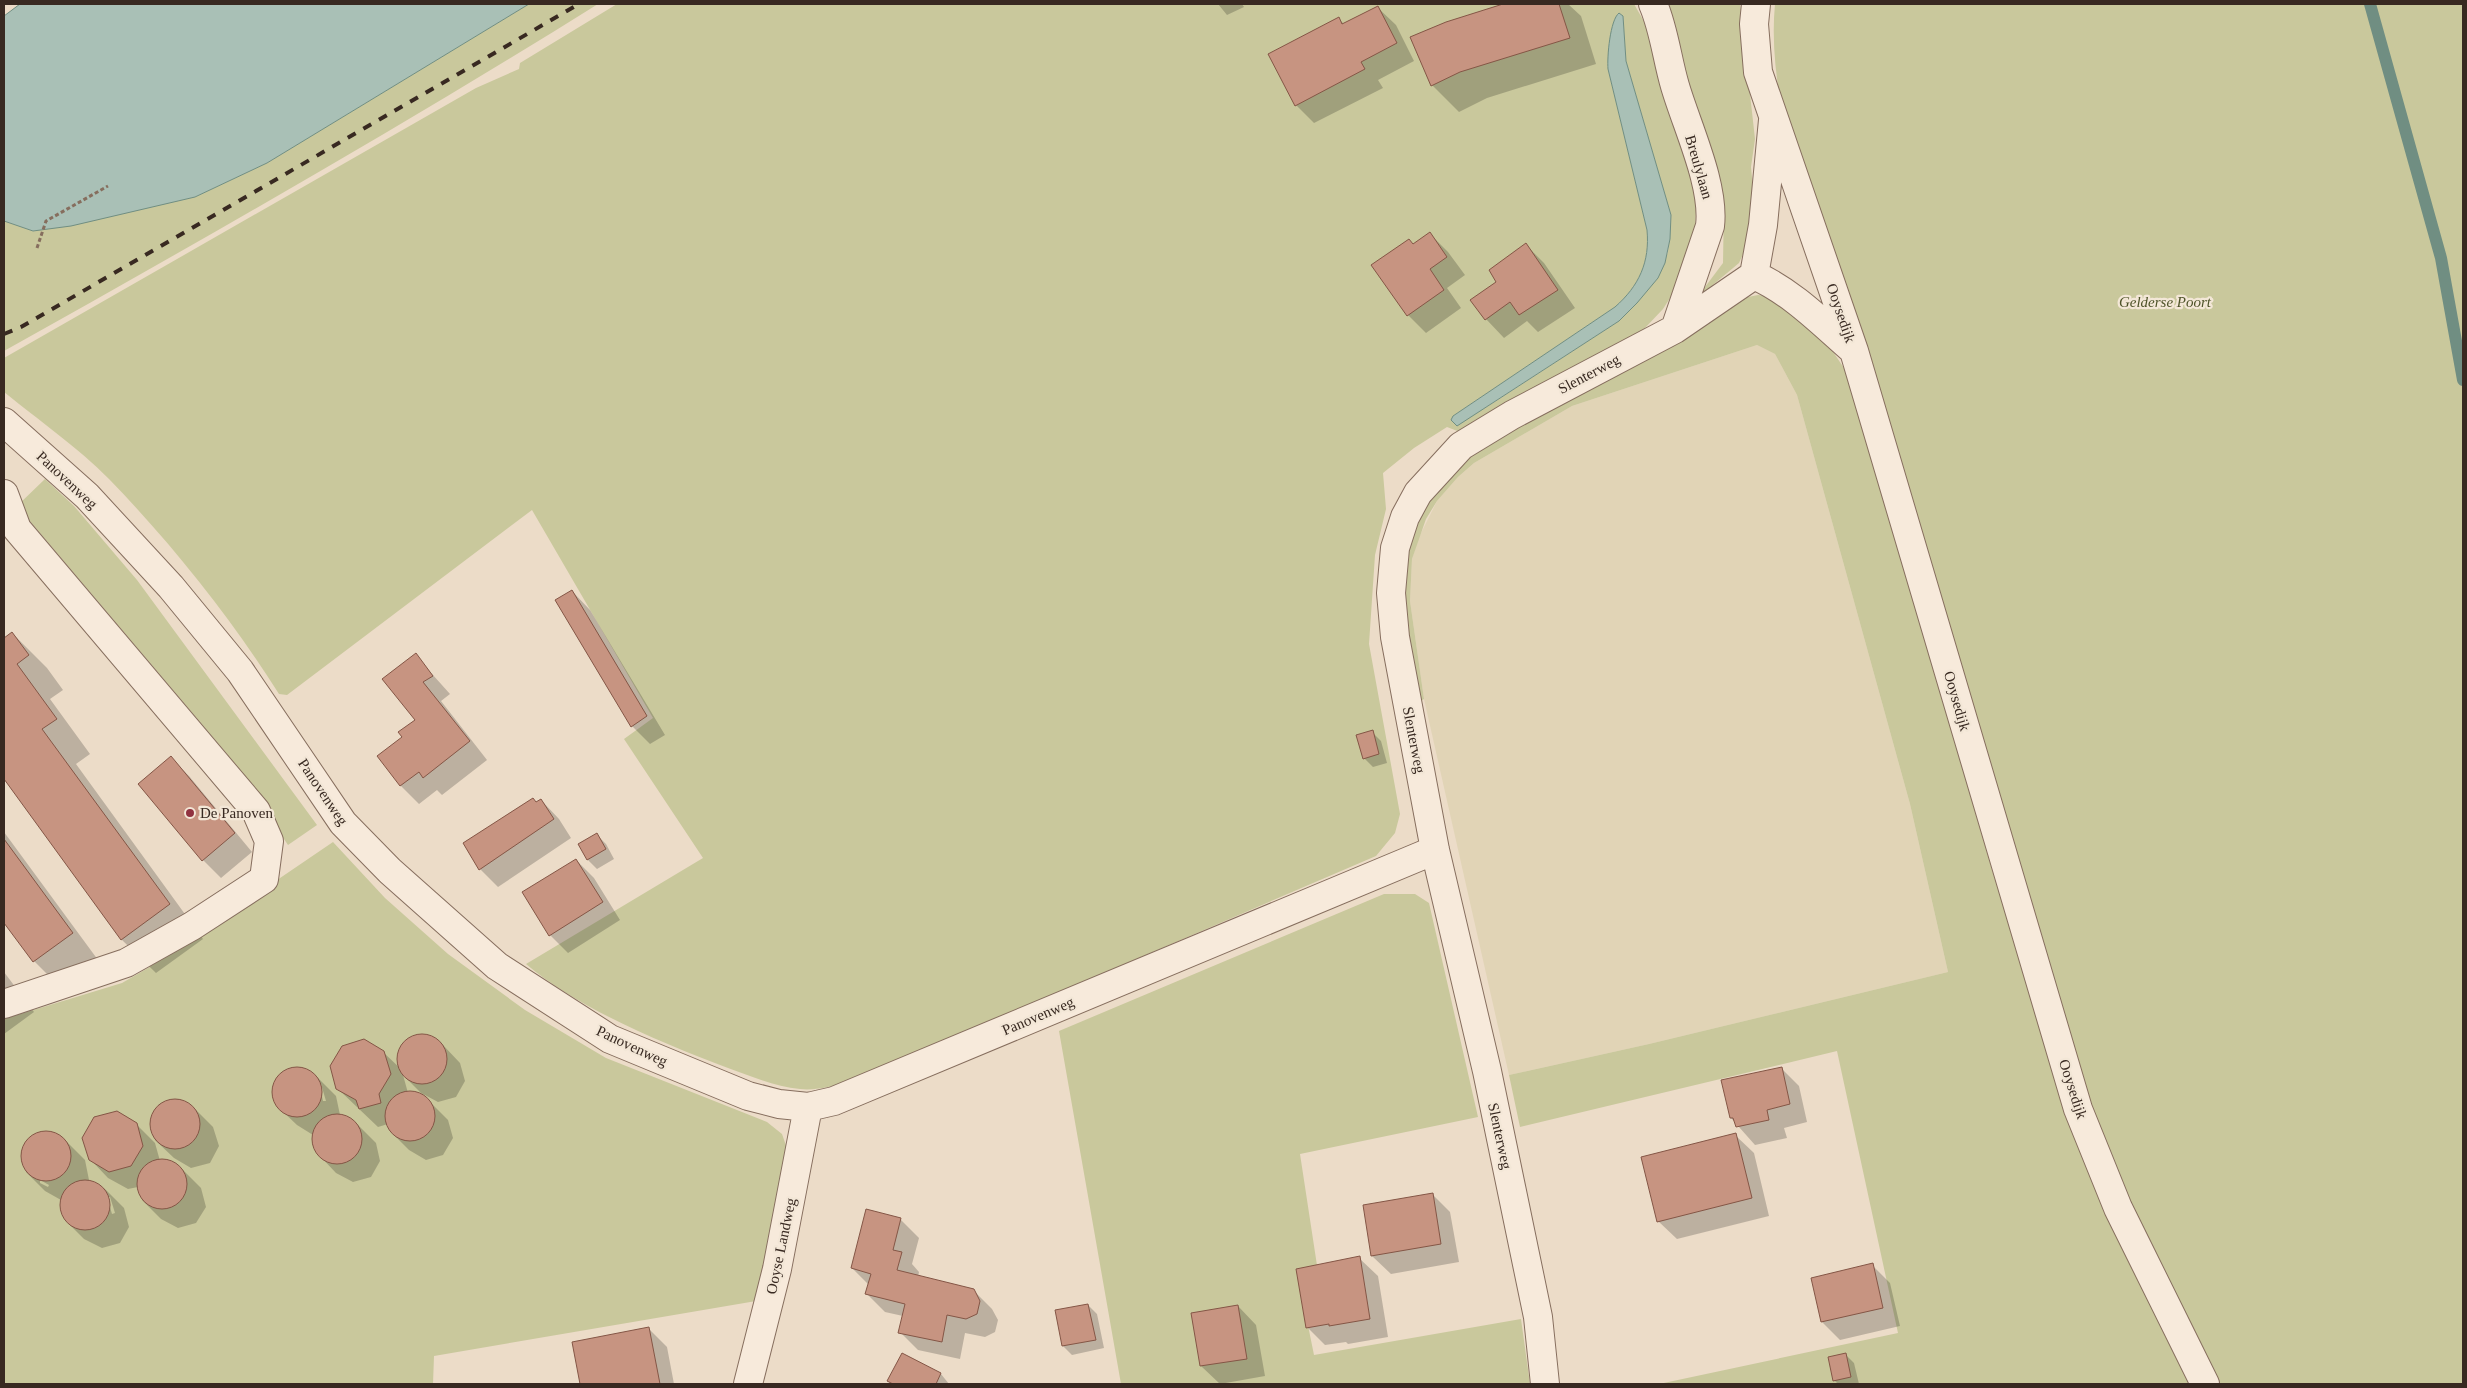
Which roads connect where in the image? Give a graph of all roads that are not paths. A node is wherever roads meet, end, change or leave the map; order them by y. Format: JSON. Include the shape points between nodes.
{"nodes":[{"id":1,"x":1756,"y":4,"type":"edge"},
{"id":2,"x":1655,"y":5,"type":"edge"},
{"id":3,"x":1773,"y":120,"type":"junction"},
{"id":4,"x":1754,"y":275,"type":"junction"},
{"id":5,"x":1675,"y":328,"type":"junction"},
{"id":6,"x":1854,"y":351,"type":"junction"},
{"id":7,"x":4,"y":425,"type":"edge"},
{"id":8,"x":4,"y":494,"type":"edge"},
{"id":9,"x":1436,"y":850,"type":"junction"},
{"id":10,"x":4,"y":1004,"type":"edge"},
{"id":11,"x":808,"y":1107,"type":"junction"},
{"id":12,"x":748,"y":1384,"type":"edge"},
{"id":13,"x":1545,"y":1384,"type":"edge"},
{"id":14,"x":2205,"y":1384,"type":"edge"}],
"edges":[{"from":1,"to":3,"type":"street","name":"Ooysedijk","via":[[1754,24],[1758,72]]},
{"from":2,"to":5,"type":"street","name":"Breulylaan","via":[[1674,85],[1712,211],[1710,226]]},
{"from":3,"to":4,"type":"street","via":[[1763,225]]},
{"from":3,"to":6,"type":"street","name":"Ooysedijk"},
{"from":4,"to":5,"type":"street","name":"Slenterweg"},
{"from":4,"to":6,"type":"street","via":[[1794,298]]},
{"from":5,"to":9,"type":"street","name":"Slenterweg","via":[[1512,415],[1461,446],[1418,493],[1405,517],[1395,548],[1391,602]]},
{"from":6,"to":14,"type":"street","name":"Ooysedijk","via":[[2078,1109],[2118,1208]]},
{"from":7,"to":11,"type":"street","name":"Panovenweg","via":[[87,496],[171,587],[240,671],[343,823],[390,871],[497,966],[610,1039],[748,1096]]},
{"from":8,"to":10,"type":"street","via":[[17,529],[256,811],[269,841],[264,879],[192,926],[126,963]]},
{"from":9,"to":11,"type":"street","name":"Panovenweg","via":[[843,1098]]},
{"from":9,"to":13,"type":"street","name":"Slenterweg","via":[[1487,1071],[1536,1308]]},
{"from":11,"to":12,"type":"street","name":"Ooyse Landweg","via":[[778,1269]]}]}
